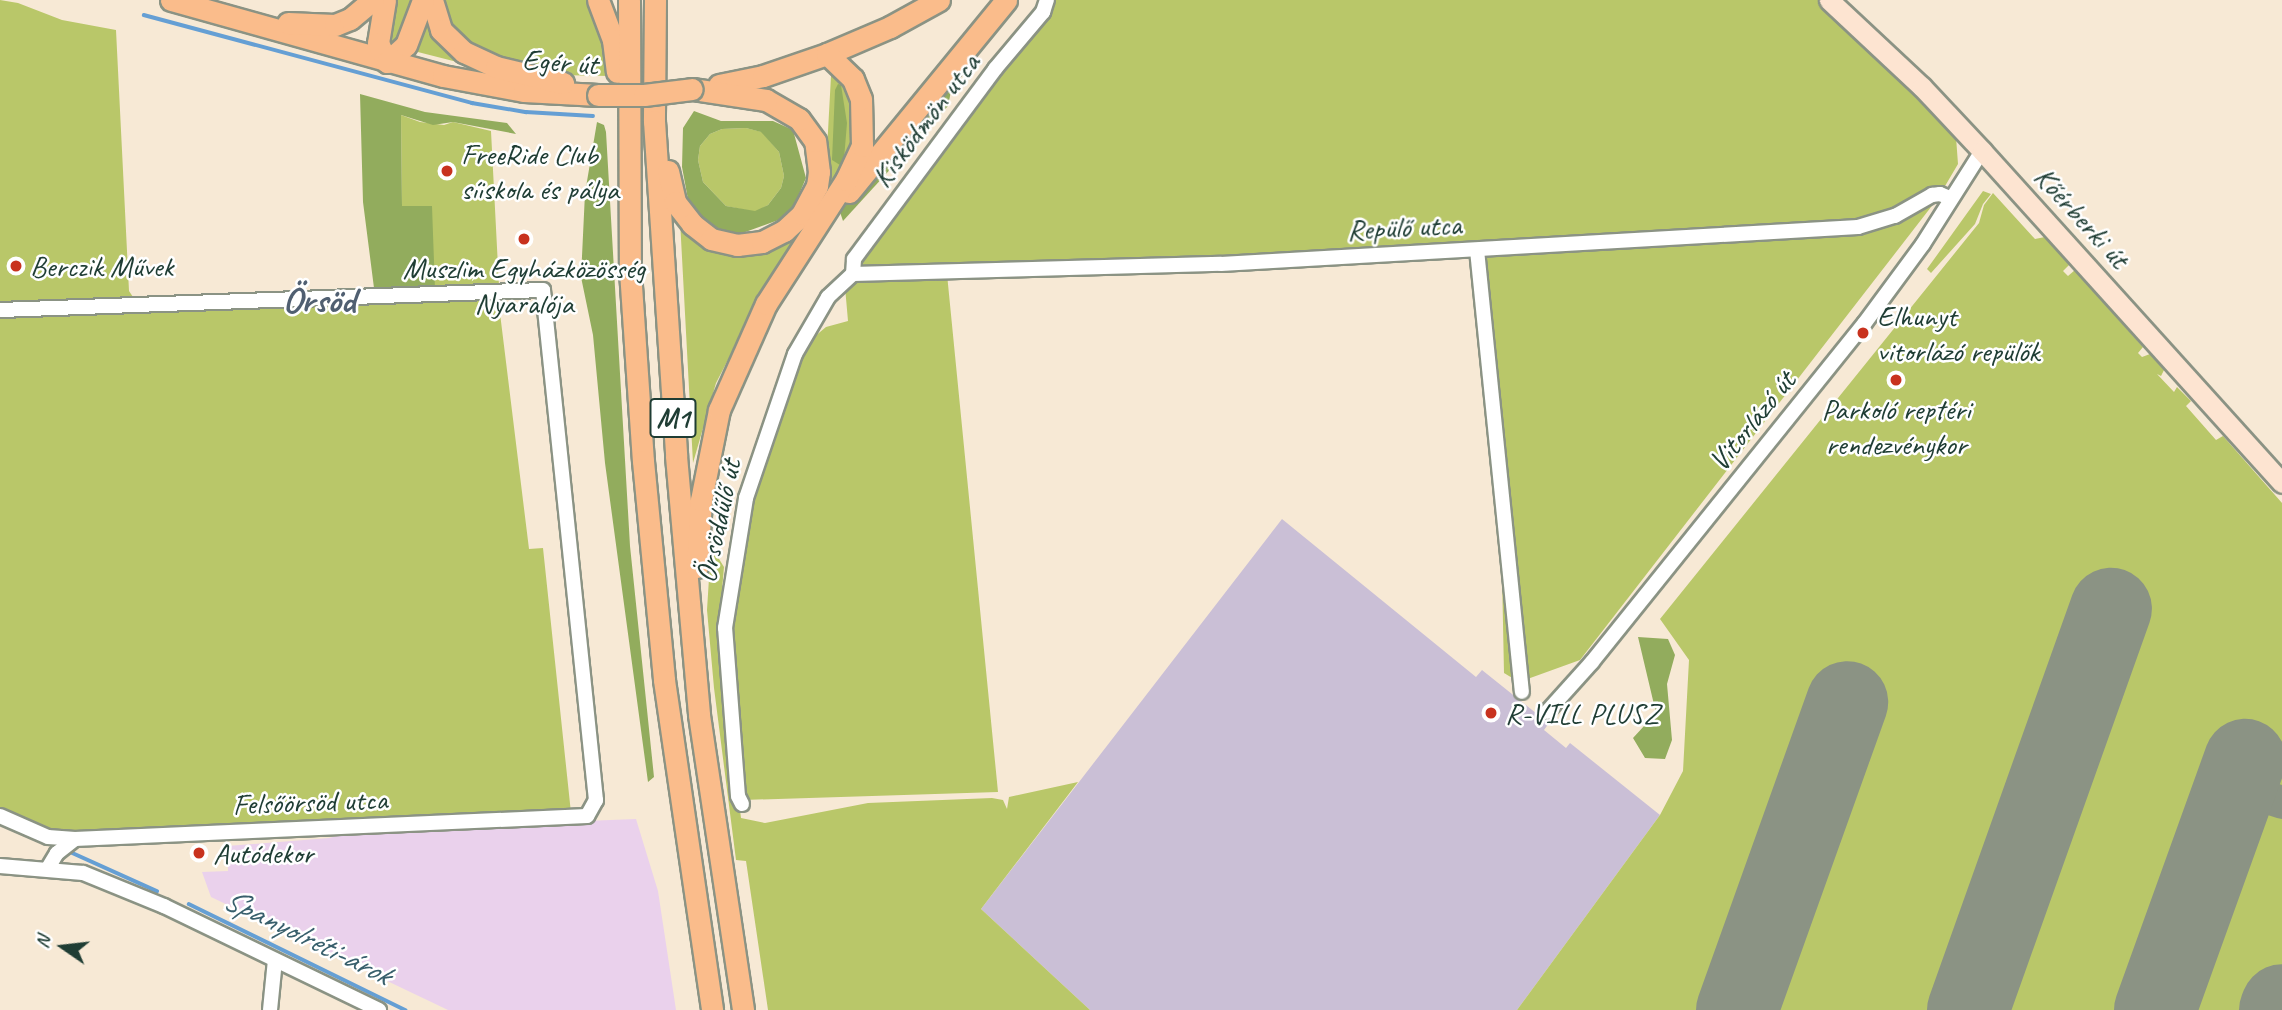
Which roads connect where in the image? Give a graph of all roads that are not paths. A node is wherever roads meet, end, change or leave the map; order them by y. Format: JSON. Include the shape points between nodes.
{"nodes":[{"id":1,"x":171,"y":0,"type":"edge"},
{"id":2,"x":373,"y":0,"type":"edge"},
{"id":3,"x":385,"y":0,"type":"edge"},
{"id":4,"x":423,"y":0,"type":"edge"},
{"id":5,"x":432,"y":0,"type":"edge"},
{"id":6,"x":598,"y":0,"type":"edge"},
{"id":7,"x":629,"y":0,"type":"edge"},
{"id":8,"x":655,"y":0,"type":"edge"},
{"id":9,"x":939,"y":0,"type":"edge"},
{"id":10,"x":1006,"y":0,"type":"edge"},
{"id":11,"x":1047,"y":0,"type":"edge"},
{"id":12,"x":1829,"y":0,"type":"edge"},
{"id":13,"x":252,"y":23,"type":"junction"},
{"id":14,"x":827,"y":54,"type":"junction"},
{"id":15,"x":387,"y":62,"type":"junction"},
{"id":16,"x":692,"y":89,"type":"junction"},
{"id":17,"x":598,"y":95,"type":"junction"},
{"id":18,"x":654,"y":121,"type":"junction"},
{"id":19,"x":1982,"y":151,"type":"junction"},
{"id":20,"x":628,"y":182,"type":"junction"},
{"id":21,"x":1950,"y":198,"type":"junction"},
{"id":22,"x":805,"y":245,"type":"junction"},
{"id":23,"x":1478,"y":250,"type":"junction"},
{"id":24,"x":853,"y":274,"type":"junction"},
{"id":25,"x":0,"y":310,"type":"edge"},
{"id":26,"x":2282,"y":483,"type":"edge"},
{"id":27,"x":1522,"y":692,"type":"dead end"},
{"id":28,"x":1547,"y":712,"type":"dead end"},
{"id":29,"x":699,"y":715,"type":"junction"},
{"id":30,"x":742,"y":804,"type":"dead end"},
{"id":31,"x":0,"y":816,"type":"edge"},
{"id":32,"x":71,"y":841,"type":"junction"},
{"id":33,"x":0,"y":866,"type":"edge"},
{"id":34,"x":48,"y":868,"type":"junction"},
{"id":35,"x":275,"y":960,"type":"junction"},
{"id":36,"x":270,"y":1010,"type":"edge"},
{"id":37,"x":379,"y":1010,"type":"edge"},
{"id":38,"x":712,"y":1010,"type":"edge"},
{"id":39,"x":743,"y":1010,"type":"edge"}],
"edges":[{"from":1,"to":13,"type":"main road","name":"Egér út"},
{"from":2,"to":13,"type":"main road","via":[[335,25],[269,19]]},
{"from":3,"to":15,"type":"main road","via":[[378,43]]},
{"from":4,"to":15,"type":"main road","via":[[406,46]]},
{"from":5,"to":17,"type":"main road","via":[[441,30],[464,52],[496,67]]},
{"from":6,"to":20,"type":"main road","via":[[616,54],[619,137]]},
{"from":7,"to":20,"type":"main road","number":"M1"},
{"from":8,"to":18,"type":"main road","number":"M1"},
{"from":9,"to":14,"type":"main road","name":"Egér út"},
{"from":10,"to":22,"type":"main road"},
{"from":11,"to":24,"type":"street","name":"Kisködmön utca","via":[[1043,12],[854,259]]},
{"from":12,"to":19,"type":"street","name":"Kőérberki út"},
{"from":13,"to":15,"type":"main road","name":"Egér út"},
{"from":14,"to":16,"type":"main road","name":"Egér út","via":[[763,76]]},
{"from":14,"to":22,"type":"main road","via":[[853,79],[861,99],[864,129],[855,161]]},
{"from":15,"to":17,"type":"main road","name":"Egér út","via":[[524,91]]},
{"from":16,"to":17,"type":"main road","name":"Egér út","bridge":true},
{"from":16,"to":18,"type":"main road","via":[[766,100],[790,112],[807,128],[818,160],[817,186],[802,214],[784,231],[762,242],[737,245],[702,233],[675,202]]},
{"from":18,"to":29,"type":"main road","number":"M1"},
{"from":19,"to":21,"type":"street","name":"Vitorlázó út"},
{"from":19,"to":26,"type":"street","name":"Kőérberki út"},
{"from":20,"to":38,"type":"main road","number":"M1","via":[[642,447],[662,666]]},
{"from":21,"to":23,"type":"street","name":"Repülő utca","via":[[1931,195],[1895,216],[1858,227]]},
{"from":21,"to":28,"type":"street","name":"Vitorlázó út","via":[[1923,244],[1864,324]]},
{"from":22,"to":29,"type":"main road","via":[[755,325],[712,437],[696,566],[705,669]]},
{"from":23,"to":24,"type":"street","name":"Repülő utca","via":[[1221,264]]},
{"from":23,"to":27,"type":"street"},
{"from":24,"to":30,"type":"street","name":"Örsöddűlő út","via":[[828,297],[795,354],[746,498],[725,628]]},
{"from":25,"to":32,"type":"street","name":"Felsőörsöd utca","via":[[543,290],[596,800],[587,816]]},
{"from":29,"to":39,"type":"main road","number":"M1"},
{"from":31,"to":32,"type":"street","name":"Felsőörsöd utca","via":[[48,837]]},
{"from":32,"to":34,"type":"street"},
{"from":33,"to":34,"type":"street"},
{"from":34,"to":35,"type":"street","via":[[83,873]]},
{"from":35,"to":36,"type":"street"},
{"from":35,"to":37,"type":"street"}]}
